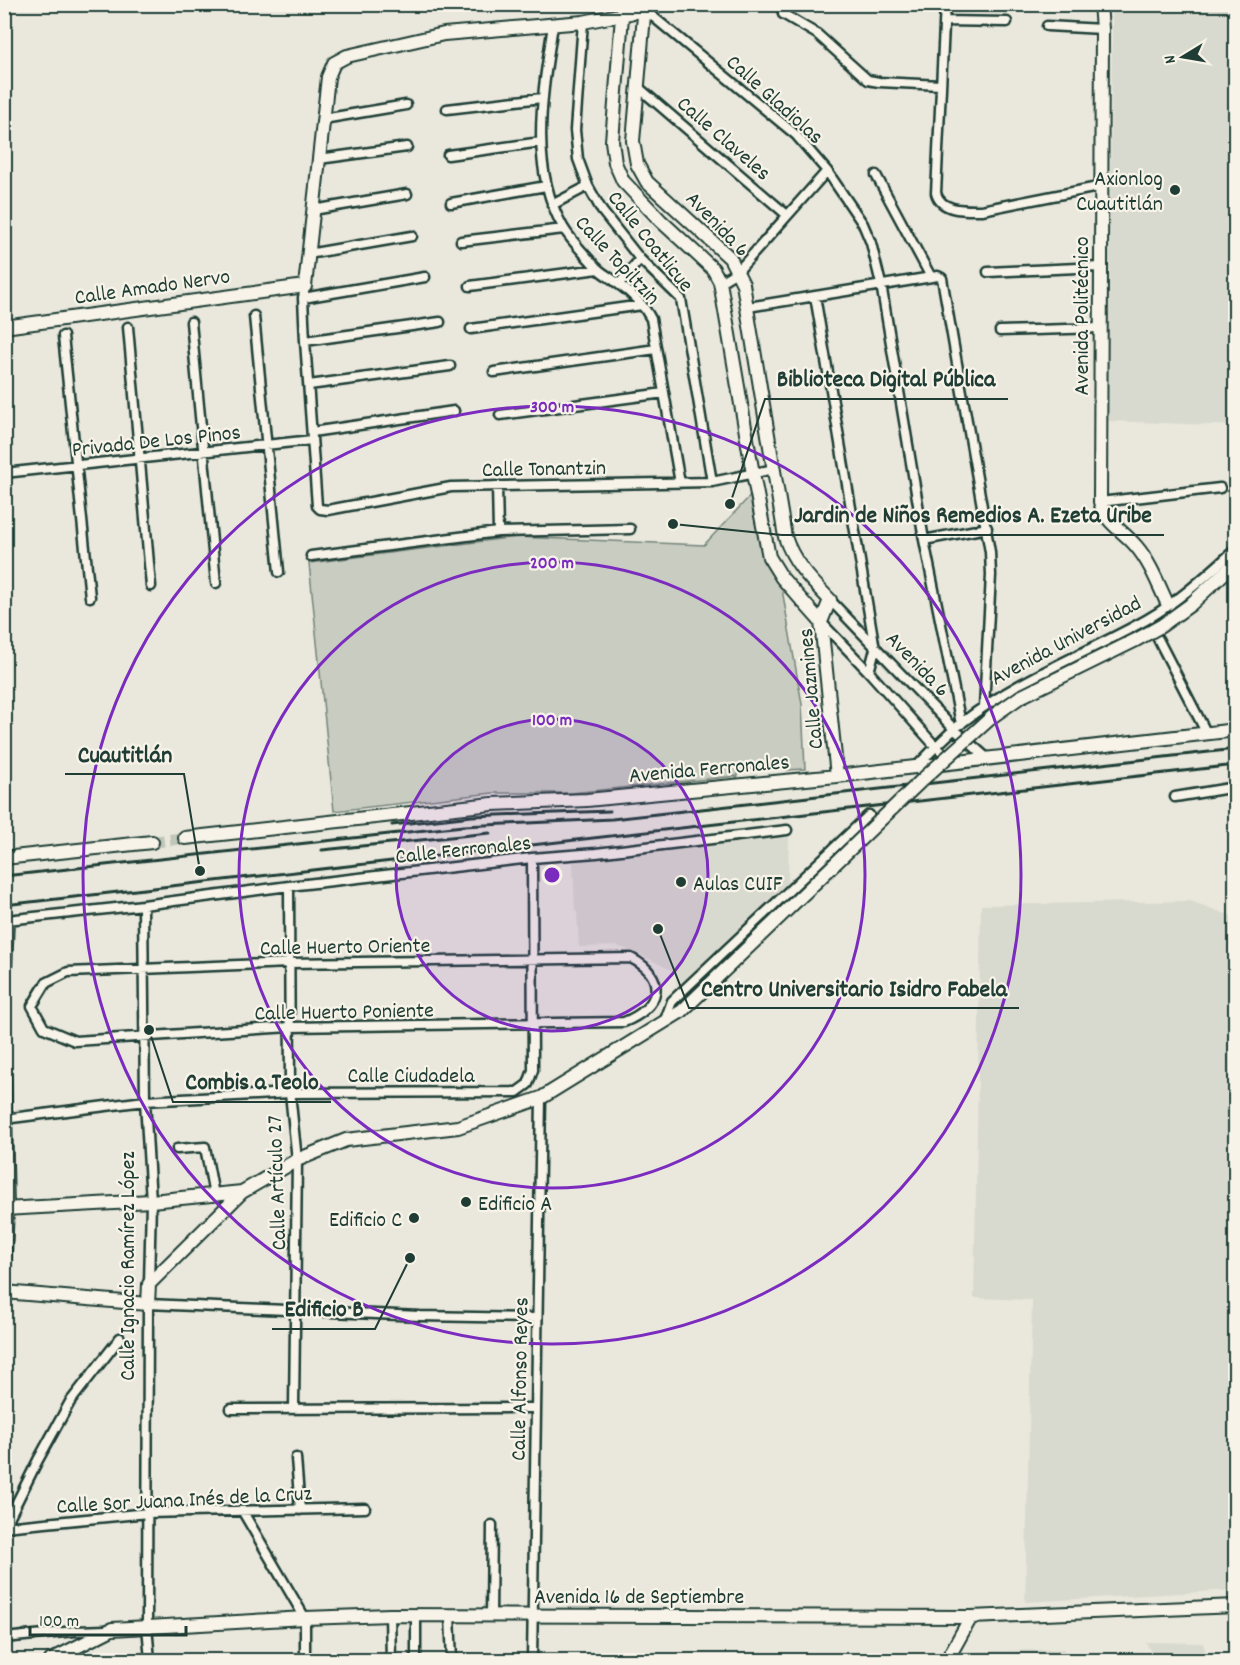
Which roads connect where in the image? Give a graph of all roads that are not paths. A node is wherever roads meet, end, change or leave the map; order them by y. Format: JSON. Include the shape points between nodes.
{"nodes":[{"id":1,"x":782,"y":4,"type":"edge"},
{"id":2,"x":945,"y":4,"type":"edge"},
{"id":3,"x":1100,"y":4,"type":"edge"},
{"id":4,"x":645,"y":7,"type":"edge"},
{"id":5,"x":622,"y":10,"type":"edge"},
{"id":6,"x":944,"y":21,"type":"junction"},
{"id":7,"x":583,"y":22,"type":"junction"},
{"id":8,"x":1007,"y":22,"type":"dead end"},
{"id":9,"x":553,"y":25,"type":"junction"},
{"id":10,"x":1047,"y":26,"type":"dead end"},
{"id":11,"x":1102,"y":29,"type":"junction"},
{"id":12,"x":941,"y":85,"type":"junction"},
{"id":13,"x":638,"y":87,"type":"junction"},
{"id":14,"x":542,"y":98,"type":"junction"},
{"id":15,"x":406,"y":105,"type":"dead end"},
{"id":16,"x":447,"y":109,"type":"dead end"},
{"id":17,"x":323,"y":119,"type":"junction"},
{"id":18,"x":541,"y":142,"type":"junction"},
{"id":19,"x":408,"y":147,"type":"dead end"},
{"id":20,"x":448,"y":154,"type":"dead end"},
{"id":21,"x":319,"y":159,"type":"junction"},
{"id":22,"x":827,"y":171,"type":"junction"},
{"id":23,"x":876,"y":175,"type":"dead end"},
{"id":24,"x":546,"y":186,"type":"junction"},
{"id":25,"x":588,"y":186,"type":"junction"},
{"id":26,"x":1102,"y":186,"type":"junction"},
{"id":27,"x":407,"y":194,"type":"dead end"},
{"id":28,"x":451,"y":203,"type":"dead end"},
{"id":29,"x":552,"y":205,"type":"junction"},
{"id":30,"x":675,"y":207,"type":"junction"},
{"id":31,"x":313,"y":210,"type":"junction"},
{"id":32,"x":787,"y":215,"type":"junction"},
{"id":33,"x":661,"y":220,"type":"junction"},
{"id":34,"x":564,"y":229,"type":"junction"},
{"id":35,"x":412,"y":236,"type":"dead end"},
{"id":36,"x":461,"y":242,"type":"dead end"},
{"id":37,"x":308,"y":254,"type":"junction"},
{"id":38,"x":640,"y":259,"type":"junction"},
{"id":39,"x":1101,"y":267,"type":"junction"},
{"id":40,"x":598,"y":269,"type":"junction"},
{"id":41,"x":738,"y":271,"type":"junction"},
{"id":42,"x":988,"y":272,"type":"dead end"},
{"id":43,"x":425,"y":277,"type":"dead end"},
{"id":44,"x":930,"y":277,"type":"junction"},
{"id":45,"x":720,"y":282,"type":"junction"},
{"id":46,"x":619,"y":284,"type":"junction"},
{"id":47,"x":881,"y":284,"type":"junction"},
{"id":48,"x":470,"y":286,"type":"dead end"},
{"id":49,"x":304,"y":292,"type":"junction"},
{"id":50,"x":815,"y":296,"type":"junction"},
{"id":51,"x":642,"y":306,"type":"junction"},
{"id":52,"x":748,"y":307,"type":"junction"},
{"id":53,"x":254,"y":316,"type":"dead end"},
{"id":54,"x":191,"y":322,"type":"dead end"},
{"id":55,"x":440,"y":322,"type":"dead end"},
{"id":56,"x":4,"y":327,"type":"edge"},
{"id":57,"x":128,"y":327,"type":"dead end"},
{"id":58,"x":1101,"y":328,"type":"junction"},
{"id":59,"x":471,"y":329,"type":"dead end"},
{"id":60,"x":1000,"y":331,"type":"dead end"},
{"id":61,"x":63,"y":336,"type":"dead end"},
{"id":62,"x":305,"y":341,"type":"junction"},
{"id":63,"x":656,"y":349,"type":"junction"},
{"id":64,"x":450,"y":366,"type":"dead end"},
{"id":65,"x":494,"y":372,"type":"dead end"},
{"id":66,"x":309,"y":385,"type":"junction"},
{"id":67,"x":664,"y":393,"type":"junction"},
{"id":68,"x":454,"y":411,"type":"dead end"},
{"id":69,"x":500,"y":415,"type":"dead end"},
{"id":70,"x":312,"y":436,"type":"junction"},
{"id":71,"x":267,"y":445,"type":"junction"},
{"id":72,"x":204,"y":452,"type":"junction"},
{"id":73,"x":140,"y":459,"type":"junction"},
{"id":74,"x":78,"y":466,"type":"junction"},
{"id":75,"x":774,"y":469,"type":"junction"},
{"id":76,"x":4,"y":473,"type":"edge"},
{"id":77,"x":753,"y":474,"type":"junction"},
{"id":78,"x":712,"y":482,"type":"junction"},
{"id":79,"x":680,"y":483,"type":"junction"},
{"id":80,"x":497,"y":486,"type":"junction"},
{"id":81,"x":1220,"y":488,"type":"dead end"},
{"id":82,"x":1100,"y":502,"type":"junction"},
{"id":83,"x":987,"y":528,"type":"junction"},
{"id":84,"x":630,"y":529,"type":"dead end"},
{"id":85,"x":498,"y":532,"type":"junction"},
{"id":86,"x":924,"y":540,"type":"junction"},
{"id":87,"x":1236,"y":549,"type":"edge"},
{"id":88,"x":311,"y":556,"type":"dead end"},
{"id":89,"x":1236,"y":562,"type":"edge"},
{"id":90,"x":279,"y":572,"type":"dead end"},
{"id":91,"x":216,"y":583,"type":"dead end"},
{"id":92,"x":151,"y":586,"type":"dead end"},
{"id":93,"x":90,"y":597,"type":"dead end"},
{"id":94,"x":830,"y":600,"type":"junction"},
{"id":95,"x":1168,"y":605,"type":"junction"},
{"id":96,"x":822,"y":622,"type":"junction"},
{"id":97,"x":1158,"y":639,"type":"dead end"},
{"id":98,"x":875,"y":649,"type":"junction"},
{"id":99,"x":869,"y":672,"type":"junction"},
{"id":100,"x":984,"y":707,"type":"junction"},
{"id":101,"x":958,"y":727,"type":"junction"},
{"id":102,"x":1236,"y":730,"type":"edge"},
{"id":103,"x":1207,"y":734,"type":"junction"},
{"id":104,"x":936,"y":747,"type":"junction"},
{"id":105,"x":988,"y":759,"type":"junction"},
{"id":106,"x":956,"y":763,"type":"junction"},
{"id":107,"x":916,"y":767,"type":"junction"},
{"id":108,"x":837,"y":776,"type":"junction"},
{"id":109,"x":1236,"y":787,"type":"edge"},
{"id":110,"x":1174,"y":797,"type":"dead end"},
{"id":111,"x":869,"y":815,"type":"dead end"},
{"id":112,"x":787,"y":830,"type":"dead end"},
{"id":113,"x":185,"y":838,"type":"tunnel mouth"},
{"id":114,"x":152,"y":842,"type":"tunnel mouth"},
{"id":115,"x":4,"y":858,"type":"edge"},
{"id":116,"x":531,"y":858,"type":"junction"},
{"id":117,"x":289,"y":886,"type":"junction"},
{"id":118,"x":143,"y":905,"type":"junction"},
{"id":119,"x":6,"y":920,"type":"edge"},
{"id":120,"x":532,"y":960,"type":"junction"},
{"id":121,"x":290,"y":963,"type":"junction"},
{"id":122,"x":144,"y":969,"type":"junction"},
{"id":123,"x":656,"y":990,"type":"joint"},
{"id":124,"x":4,"y":994,"type":"edge"},
{"id":125,"x":32,"y":1006,"type":"joint"},
{"id":126,"x":665,"y":1020,"type":"junction"},
{"id":127,"x":533,"y":1024,"type":"junction"},
{"id":128,"x":290,"y":1027,"type":"junction"},
{"id":129,"x":145,"y":1036,"type":"junction"},
{"id":130,"x":4,"y":1070,"type":"edge"},
{"id":131,"x":290,"y":1093,"type":"junction"},
{"id":132,"x":541,"y":1098,"type":"junction"},
{"id":133,"x":145,"y":1101,"type":"junction"},
{"id":134,"x":5,"y":1119,"type":"edge"},
{"id":135,"x":177,"y":1149,"type":"dead end"},
{"id":136,"x":297,"y":1160,"type":"junction"},
{"id":137,"x":242,"y":1192,"type":"junction"},
{"id":138,"x":214,"y":1195,"type":"junction"},
{"id":139,"x":151,"y":1201,"type":"junction"},
{"id":140,"x":6,"y":1209,"type":"edge"},
{"id":141,"x":4,"y":1273,"type":"edge"},
{"id":142,"x":149,"y":1284,"type":"junction"},
{"id":143,"x":4,"y":1292,"type":"edge"},
{"id":144,"x":148,"y":1304,"type":"junction"},
{"id":145,"x":294,"y":1310,"type":"junction"},
{"id":146,"x":537,"y":1318,"type":"junction"},
{"id":147,"x":120,"y":1338,"type":"dead end"},
{"id":148,"x":294,"y":1408,"type":"junction"},
{"id":149,"x":536,"y":1408,"type":"junction"},
{"id":150,"x":231,"y":1409,"type":"dead end"},
{"id":151,"x":296,"y":1458,"type":"dead end"},
{"id":152,"x":365,"y":1508,"type":"dead end"},
{"id":153,"x":300,"y":1510,"type":"junction"},
{"id":154,"x":243,"y":1512,"type":"junction"},
{"id":155,"x":148,"y":1513,"type":"junction"},
{"id":156,"x":492,"y":1525,"type":"dead end"},
{"id":157,"x":5,"y":1526,"type":"edge"},
{"id":158,"x":1236,"y":1606,"type":"edge"},
{"id":159,"x":390,"y":1615,"type":"junction"},
{"id":160,"x":416,"y":1616,"type":"junction"},
{"id":161,"x":450,"y":1616,"type":"junction"},
{"id":162,"x":491,"y":1616,"type":"junction"},
{"id":163,"x":533,"y":1616,"type":"junction"},
{"id":164,"x":970,"y":1617,"type":"junction"},
{"id":165,"x":306,"y":1618,"type":"junction"},
{"id":166,"x":147,"y":1626,"type":"junction"},
{"id":167,"x":112,"y":1629,"type":"junction"},
{"id":168,"x":4,"y":1638,"type":"edge"},
{"id":169,"x":51,"y":1660,"type":"edge"},
{"id":170,"x":150,"y":1660,"type":"edge"},
{"id":171,"x":305,"y":1660,"type":"edge"},
{"id":172,"x":391,"y":1660,"type":"edge"},
{"id":173,"x":416,"y":1660,"type":"edge"},
{"id":174,"x":452,"y":1660,"type":"edge"},
{"id":175,"x":532,"y":1660,"type":"edge"},
{"id":176,"x":947,"y":1660,"type":"edge"}],
"edges":[{"from":1,"to":12,"type":"street","via":[[783,14],[817,34],[868,80]]},
{"from":2,"to":6,"type":"street"},
{"from":3,"to":11,"type":"main road","name":"Avenida Politécnico"},
{"from":4,"to":5,"type":"main road"},
{"from":4,"to":13,"type":"main road","name":"Avenida 6"},
{"from":4,"to":22,"type":"street","name":"Calle Gladiolas","via":[[796,135]]},
{"from":5,"to":7,"type":"main road"},
{"from":5,"to":33,"type":"main road","name":"Avenida 6","via":[[612,141],[615,163],[623,181]]},
{"from":6,"to":8,"type":"street"},
{"from":6,"to":12,"type":"street"},
{"from":7,"to":9,"type":"main road"},
{"from":7,"to":25,"type":"street","name":"Calle Coatlicue","via":[[575,130],[578,159]]},
{"from":9,"to":14,"type":"street","name":"Calle Topiltzin"},
{"from":9,"to":17,"type":"main road","via":[[444,34],[347,56],[334,63],[328,77]]},
{"from":10,"to":11,"type":"street"},
{"from":11,"to":26,"type":"main road","name":"Avenida Politécnico"},
{"from":12,"to":26,"type":"street","via":[[936,193],[944,206],[982,210]]},
{"from":13,"to":30,"type":"main road","name":"Avenida 6","via":[[633,141],[637,164],[647,182]]},
{"from":13,"to":32,"type":"street","name":"Calle Claveles"},
{"from":14,"to":16,"type":"street"},
{"from":14,"to":18,"type":"street","name":"Calle Topiltzin"},
{"from":15,"to":17,"type":"street"},
{"from":17,"to":21,"type":"main road"},
{"from":18,"to":20,"type":"street"},
{"from":18,"to":24,"type":"street","name":"Calle Topiltzin"},
{"from":19,"to":21,"type":"street"},
{"from":21,"to":31,"type":"main road"},
{"from":22,"to":32,"type":"street"},
{"from":22,"to":47,"type":"street","name":"Calle Gladiolas","via":[[863,224]]},
{"from":23,"to":44,"type":"street"},
{"from":24,"to":28,"type":"street"},
{"from":24,"to":29,"type":"street","name":"Calle Topiltzin"},
{"from":25,"to":29,"type":"street"},
{"from":25,"to":38,"type":"street","name":"Calle Coatlicue","via":[[602,211]]},
{"from":26,"to":39,"type":"main road","name":"Avenida Politécnico"},
{"from":27,"to":31,"type":"street"},
{"from":29,"to":34,"type":"street","name":"Calle Topiltzin"},
{"from":30,"to":33,"type":"main road"},
{"from":30,"to":41,"type":"main road","name":"Avenida 6","via":[[730,258]]},
{"from":31,"to":37,"type":"main road"},
{"from":32,"to":41,"type":"street"},
{"from":33,"to":45,"type":"main road","name":"Avenida 6","via":[[713,269]]},
{"from":34,"to":36,"type":"street"},
{"from":34,"to":40,"type":"street","name":"Calle Topiltzin"},
{"from":35,"to":37,"type":"street"},
{"from":37,"to":49,"type":"main road"},
{"from":38,"to":46,"type":"street"},
{"from":38,"to":78,"type":"street","name":"Calle Coatlicue","via":[[683,304]]},
{"from":39,"to":42,"type":"street"},
{"from":39,"to":58,"type":"main road","name":"Avenida Politécnico"},
{"from":40,"to":46,"type":"street","name":"Calle Topiltzin"},
{"from":40,"to":48,"type":"street"},
{"from":41,"to":45,"type":"street"},
{"from":41,"to":52,"type":"main road","name":"Avenida 6"},
{"from":43,"to":49,"type":"street"},
{"from":44,"to":47,"type":"street"},
{"from":44,"to":83,"type":"street","via":[[942,278]]},
{"from":45,"to":77,"type":"main road","name":"Avenida 6"},
{"from":46,"to":51,"type":"street","name":"Calle Topiltzin"},
{"from":47,"to":50,"type":"street"},
{"from":47,"to":86,"type":"street","name":"Calle Gladiolas"},
{"from":49,"to":56,"type":"main road","name":"Calle Amado Nervo"},
{"from":49,"to":62,"type":"street"},
{"from":50,"to":52,"type":"street"},
{"from":50,"to":98,"type":"street"},
{"from":51,"to":59,"type":"street"},
{"from":51,"to":63,"type":"street","name":"Calle Topiltzin","via":[[651,319]]},
{"from":52,"to":75,"type":"main road","name":"Avenida 6"},
{"from":53,"to":71,"type":"street"},
{"from":54,"to":72,"type":"street"},
{"from":55,"to":62,"type":"street"},
{"from":57,"to":73,"type":"street"},
{"from":58,"to":60,"type":"street"},
{"from":58,"to":82,"type":"main road","name":"Avenida Politécnico"},
{"from":61,"to":74,"type":"street"},
{"from":62,"to":66,"type":"street"},
{"from":63,"to":65,"type":"street"},
{"from":63,"to":67,"type":"street","name":"Calle Topiltzin"},
{"from":64,"to":66,"type":"street"},
{"from":66,"to":70,"type":"street"},
{"from":67,"to":69,"type":"street"},
{"from":67,"to":79,"type":"street","name":"Calle Topiltzin"},
{"from":68,"to":70,"type":"street","name":"Privada De Los Pinos"},
{"from":70,"to":71,"type":"street","name":"Privada De Los Pinos"},
{"from":70,"to":80,"type":"street","name":"Calle Tonantzin","via":[[320,509],[451,487]]},
{"from":71,"to":72,"type":"street","name":"Privada De Los Pinos"},
{"from":71,"to":90,"type":"street"},
{"from":72,"to":73,"type":"street","name":"Privada De Los Pinos"},
{"from":72,"to":91,"type":"street"},
{"from":73,"to":74,"type":"street","name":"Privada De Los Pinos"},
{"from":73,"to":92,"type":"street"},
{"from":74,"to":76,"type":"street","name":"Privada De Los Pinos"},
{"from":74,"to":93,"type":"street"},
{"from":75,"to":77,"type":"street","name":"Calle Tonantzin"},
{"from":75,"to":94,"type":"main road","name":"Avenida 6","via":[[790,554]]},
{"from":77,"to":78,"type":"street","name":"Calle Tonantzin"},
{"from":77,"to":96,"type":"main road","name":"Avenida 6","via":[[774,568]]},
{"from":78,"to":79,"type":"street","name":"Calle Tonantzin"},
{"from":79,"to":80,"type":"street","name":"Calle Tonantzin"},
{"from":80,"to":85,"type":"street"},
{"from":81,"to":82,"type":"street"},
{"from":82,"to":95,"type":"main road","via":[[1108,521],[1142,554]]},
{"from":83,"to":86,"type":"street"},
{"from":83,"to":100,"type":"street","via":[[992,575]]},
{"from":84,"to":85,"type":"street"},
{"from":85,"to":88,"type":"street"},
{"from":86,"to":101,"type":"street","name":"Calle Gladiolas"},
{"from":87,"to":95,"type":"street","name":"Avenida Universidad"},
{"from":89,"to":126,"type":"main road","name":"Avenida Universidad","bridge":true,"via":[[1161,626],[1020,698],[993,716],[682,1011]]},
{"from":94,"to":96,"type":"main road","name":"Calle Jazmines"},
{"from":94,"to":98,"type":"street","name":"Avenida 6"},
{"from":95,"to":100,"type":"street","name":"Avenida Universidad"},
{"from":96,"to":99,"type":"street","name":"Avenida 6"},
{"from":96,"to":108,"type":"main road","name":"Calle Jazmines"},
{"from":97,"to":103,"type":"street"},
{"from":98,"to":99,"type":"street"},
{"from":98,"to":101,"type":"street","name":"Avenida 6"},
{"from":99,"to":104,"type":"street","name":"Avenida 6"},
{"from":100,"to":101,"type":"street","name":"Avenida Universidad"},
{"from":101,"to":104,"type":"street","name":"Avenida Universidad"},
{"from":101,"to":105,"type":"street","name":"Avenida 6"},
{"from":102,"to":103,"type":"main road","name":"Avenida Ferronales"},
{"from":103,"to":105,"type":"main road","name":"Avenida Ferronales"},
{"from":104,"to":106,"type":"street","name":"Avenida 6"},
{"from":104,"to":107,"type":"street","name":"Avenida Universidad"},
{"from":105,"to":106,"type":"main road","name":"Avenida Ferronales"},
{"from":106,"to":107,"type":"main road","name":"Avenida Ferronales"},
{"from":107,"to":108,"type":"main road","name":"Avenida Ferronales"},
{"from":108,"to":113,"type":"main road","name":"Avenida Ferronales","via":[[587,800],[492,804]]},
{"from":109,"to":110,"type":"street"},
{"from":111,"to":126,"type":"street","via":[[672,1001]]},
{"from":112,"to":116,"type":"street","name":"Calle Ferronales"},
{"from":114,"to":115,"type":"main road"},
{"from":116,"to":117,"type":"street","name":"Calle Ferronales"},
{"from":116,"to":120,"type":"street"},
{"from":117,"to":118,"type":"street","name":"Calle Ferronales"},
{"from":117,"to":121,"type":"street","name":"Calle Artículo 27"},
{"from":118,"to":119,"type":"street"},
{"from":118,"to":122,"type":"street","name":"Calle Ignacio Ramírez López"},
{"from":119,"to":124,"type":"main road"},
{"from":120,"to":121,"type":"street","name":"Calle Huerto Oriente"},
{"from":120,"to":123,"type":"street","name":"Calle Huerto Oriente","via":[[631,958],[652,973]]},
{"from":120,"to":127,"type":"street"},
{"from":121,"to":122,"type":"street","name":"Calle Huerto Oriente"},
{"from":121,"to":128,"type":"street","name":"Calle Artículo 27"},
{"from":122,"to":125,"type":"street","name":"Calle Huerto Oriente","via":[[68,972],[46,982]]},
{"from":122,"to":129,"type":"street","name":"Calle Ignacio Ramírez López"},
{"from":123,"to":127,"type":"street","name":"Calle Huerto Poniente","via":[[651,1006],[624,1022]]},
{"from":125,"to":129,"type":"street","name":"Calle Huerto Poniente","via":[[44,1028],[75,1041]]},
{"from":126,"to":132,"type":"main road","name":"Avenida Universidad"},
{"from":127,"to":128,"type":"street","name":"Calle Huerto Poniente"},
{"from":127,"to":131,"type":"street","name":"Calle Ciudadela","via":[[533,1070],[528,1084],[517,1092]]},
{"from":128,"to":129,"type":"street","name":"Calle Huerto Poniente"},
{"from":128,"to":131,"type":"street","name":"Calle Artículo 27"},
{"from":129,"to":133,"type":"street","name":"Calle Ignacio Ramírez López"},
{"from":130,"to":134,"type":"main road"},
{"from":131,"to":133,"type":"street","name":"Calle Ciudadela"},
{"from":131,"to":136,"type":"street","name":"Calle Artículo 27"},
{"from":132,"to":136,"type":"main road","name":"Avenida Universidad","via":[[458,1127],[346,1140]]},
{"from":132,"to":146,"type":"street","name":"Calle Alfonso Reyes"},
{"from":133,"to":134,"type":"street","name":"Calle Ciudadela"},
{"from":133,"to":139,"type":"street","name":"Calle Ignacio Ramírez López"},
{"from":134,"to":140,"type":"main road"},
{"from":135,"to":138,"type":"street","via":[[205,1147]]},
{"from":136,"to":137,"type":"main road","name":"Avenida Universidad"},
{"from":136,"to":145,"type":"street","name":"Calle Artículo 27"},
{"from":137,"to":138,"type":"main road"},
{"from":137,"to":142,"type":"main road"},
{"from":138,"to":139,"type":"main road"},
{"from":139,"to":140,"type":"main road"},
{"from":139,"to":142,"type":"street","name":"Calle Ignacio Ramírez López"},
{"from":140,"to":141,"type":"main road"},
{"from":142,"to":144,"type":"main road","name":"Calle Ignacio Ramírez López"},
{"from":143,"to":144,"type":"main road"},
{"from":144,"to":145,"type":"street"},
{"from":144,"to":155,"type":"street","name":"Calle Ignacio Ramírez López"},
{"from":145,"to":146,"type":"street"},
{"from":145,"to":148,"type":"street","name":"Calle Artículo 27"},
{"from":146,"to":149,"type":"street","name":"Calle Alfonso Reyes"},
{"from":147,"to":157,"type":"street","via":[[70,1402]]},
{"from":148,"to":149,"type":"street"},
{"from":148,"to":150,"type":"street"},
{"from":149,"to":163,"type":"street","name":"Calle Alfonso Reyes"},
{"from":151,"to":153,"type":"street"},
{"from":152,"to":153,"type":"street","name":"Calle Sor Juana Inés de la Cruz"},
{"from":153,"to":154,"type":"street","name":"Calle Sor Juana Inés de la Cruz"},
{"from":154,"to":155,"type":"street","name":"Calle Sor Juana Inés de la Cruz"},
{"from":154,"to":165,"type":"street"},
{"from":155,"to":157,"type":"street","name":"Calle Sor Juana Inés de la Cruz"},
{"from":155,"to":166,"type":"street","name":"Calle Ignacio Ramírez López"},
{"from":156,"to":162,"type":"street"},
{"from":158,"to":164,"type":"main road","name":"Avenida 16 de Septiembre"},
{"from":159,"to":160,"type":"main road","name":"Avenida 16 de Septiembre"},
{"from":159,"to":165,"type":"main road","name":"Avenida 16 de Septiembre"},
{"from":159,"to":172,"type":"street"},
{"from":160,"to":161,"type":"main road","name":"Avenida 16 de Septiembre"},
{"from":160,"to":173,"type":"street"},
{"from":161,"to":162,"type":"main road","name":"Avenida 16 de Septiembre"},
{"from":161,"to":174,"type":"street"},
{"from":162,"to":163,"type":"main road","name":"Avenida 16 de Septiembre"},
{"from":163,"to":164,"type":"main road","name":"Avenida 16 de Septiembre"},
{"from":163,"to":175,"type":"street","name":"Calle Alfonso Reyes"},
{"from":164,"to":176,"type":"main road"},
{"from":165,"to":166,"type":"main road","name":"Avenida 16 de Septiembre"},
{"from":165,"to":171,"type":"street"},
{"from":166,"to":167,"type":"main road","name":"Avenida 16 de Septiembre"},
{"from":166,"to":170,"type":"street","name":"Calle Ignacio Ramírez López"},
{"from":167,"to":168,"type":"street"},
{"from":167,"to":169,"type":"main road","name":"Avenida 16 de Septiembre"}]}
